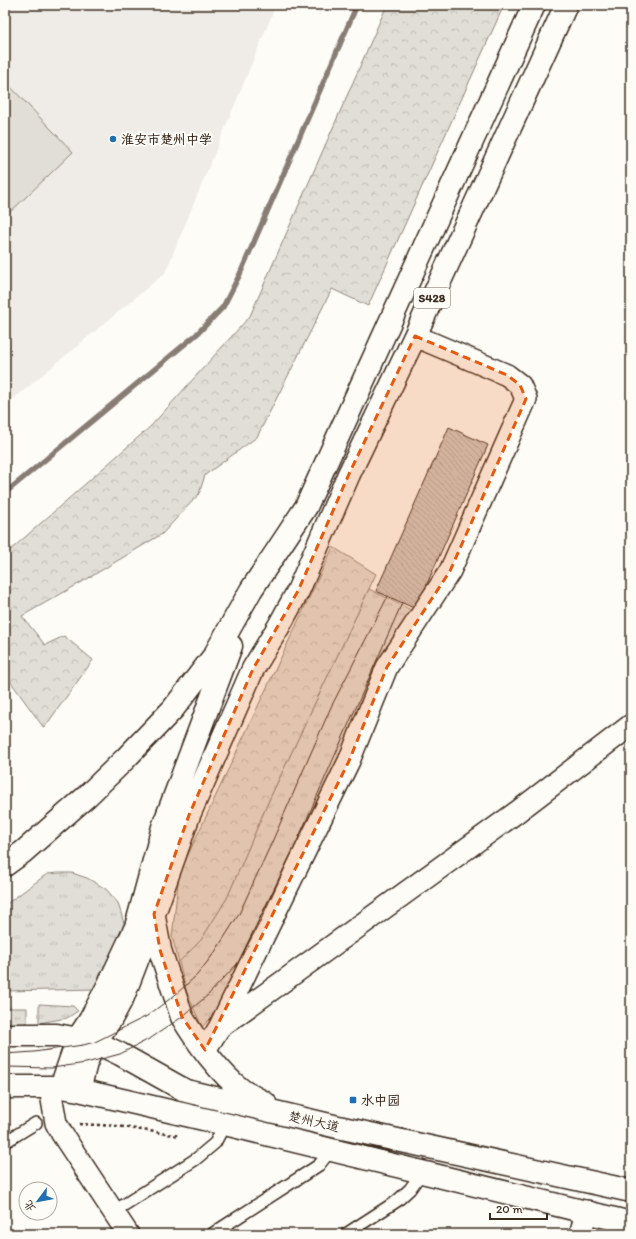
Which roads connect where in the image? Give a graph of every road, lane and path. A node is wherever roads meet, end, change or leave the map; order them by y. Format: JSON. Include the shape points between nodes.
{"nodes":[{"id":1,"x":534,"y":5,"type":"edge"},
{"id":2,"x":566,"y":5,"type":"edge"},
{"id":3,"x":446,"y":201,"type":"junction"},
{"id":4,"x":473,"y":209,"type":"junction"},
{"id":5,"x":415,"y":336,"type":"junction"},
{"id":6,"x":251,"y":590,"type":"junction"},
{"id":7,"x":631,"y":725,"type":"edge"},
{"id":8,"x":5,"y":865,"type":"edge"},
{"id":9,"x":154,"y":914,"type":"junction"},
{"id":10,"x":219,"y":1028,"type":"junction"},
{"id":11,"x":5,"y":1035,"type":"edge"},
{"id":12,"x":86,"y":1040,"type":"junction"},
{"id":13,"x":205,"y":1050,"type":"junction"},
{"id":14,"x":5,"y":1087,"type":"edge"},
{"id":15,"x":63,"y":1089,"type":"junction"},
{"id":16,"x":289,"y":1115,"type":"junction"},
{"id":17,"x":36,"y":1123,"type":"dead end"},
{"id":18,"x":225,"y":1124,"type":"junction"},
{"id":19,"x":5,"y":1142,"type":"edge"},
{"id":20,"x":331,"y":1150,"type":"junction"},
{"id":21,"x":422,"y":1172,"type":"junction"},
{"id":22,"x":631,"y":1191,"type":"edge"},
{"id":23,"x":586,"y":1211,"type":"junction"},
{"id":24,"x":113,"y":1212,"type":"junction"},
{"id":25,"x":631,"y":1223,"type":"edge"},
{"id":26,"x":128,"y":1234,"type":"edge"},
{"id":27,"x":212,"y":1234,"type":"edge"},
{"id":28,"x":346,"y":1234,"type":"edge"},
{"id":29,"x":580,"y":1234,"type":"edge"}],
"edges":[{"from":1,"to":3,"type":"main road","number":"S428"},
{"from":2,"to":4,"type":"main road","number":"S428"},
{"from":3,"to":4,"type":"main road"},
{"from":3,"to":6,"type":"main road","number":"S428","via":[[306,507]]},
{"from":4,"to":5,"type":"main road","number":"S428"},
{"from":5,"to":9,"type":"main road","number":"S428","via":[[349,474],[298,591],[252,669],[189,815]]},
{"from":5,"to":10,"type":"street","via":[[507,375],[520,385],[526,399],[450,571],[387,667],[349,761]]},
{"from":6,"to":8,"type":"main road","via":[[214,656],[174,709],[87,796]]},
{"from":6,"to":12,"type":"main road","via":[[163,827],[136,927]]},
{"from":7,"to":10,"type":"street","via":[[517,812]]},
{"from":9,"to":12,"type":"main road","via":[[123,997],[111,1019]]},
{"from":9,"to":13,"type":"main road","via":[[160,950],[182,1017]]},
{"from":10,"to":13,"type":"street"},
{"from":11,"to":12,"type":"main road","name":"楚州大道","via":[[58,1035]]},
{"from":12,"to":15,"type":"main road"},
{"from":12,"to":16,"type":"main road","name":"楚州大道","via":[[120,1054],[186,1091]]},
{"from":13,"to":16,"type":"main road","via":[[243,1091]]},
{"from":14,"to":15,"type":"main road","name":"楚州大道"},
{"from":15,"to":18,"type":"main road","name":"楚州大道"},
{"from":15,"to":24,"type":"street","via":[[56,1123]]},
{"from":16,"to":22,"type":"main road","name":"楚州大道"},
{"from":17,"to":19,"type":"lane"},
{"from":18,"to":20,"type":"main road","name":"楚州大道"},
{"from":18,"to":24,"type":"lane","via":[[215,1142],[196,1159]]},
{"from":20,"to":21,"type":"main road","name":"楚州大道"},
{"from":20,"to":27,"type":"lane","via":[[319,1165]]},
{"from":21,"to":23,"type":"main road","name":"楚州大道"},
{"from":21,"to":28,"type":"lane","via":[[397,1201]]},
{"from":23,"to":25,"type":"main road","name":"楚州大道"},
{"from":23,"to":29,"type":"street"},
{"from":24,"to":26,"type":"street"}]}
